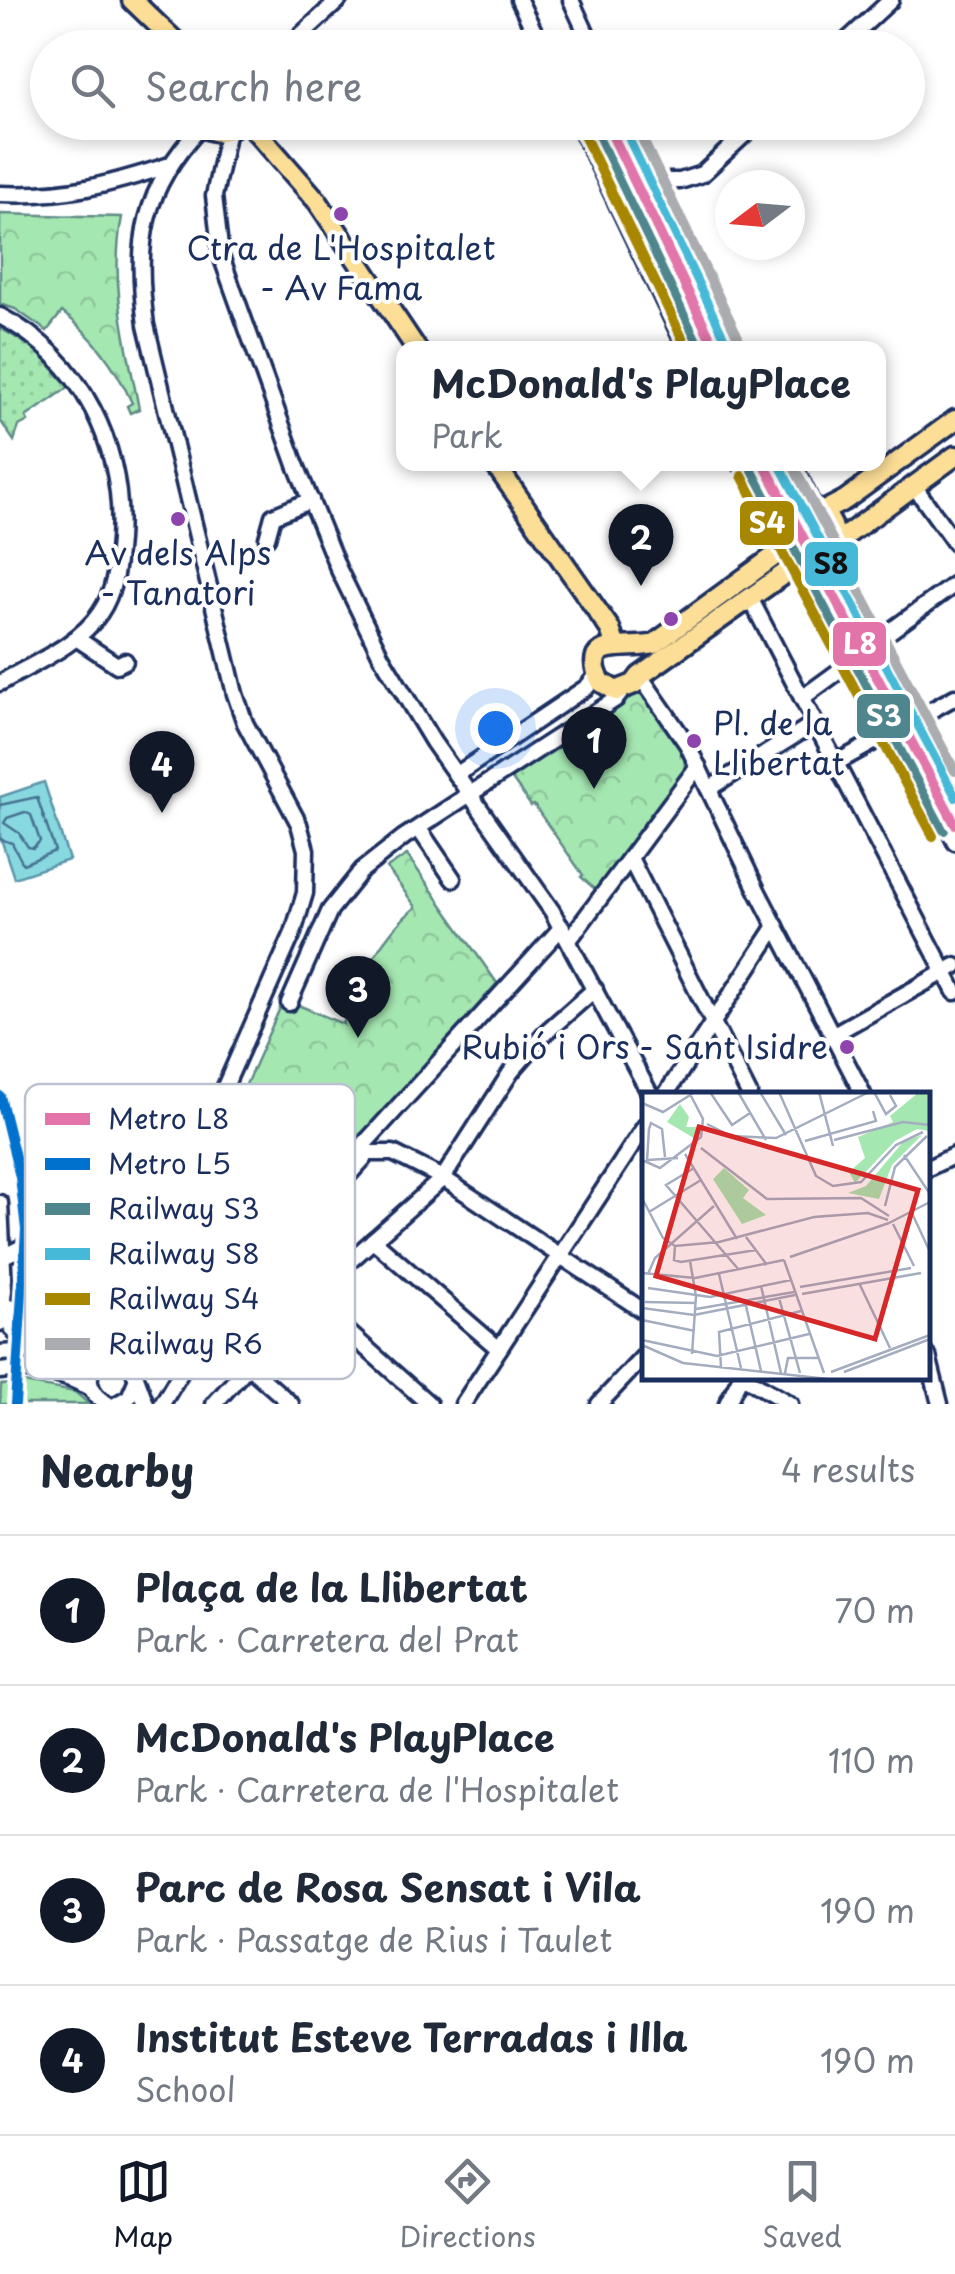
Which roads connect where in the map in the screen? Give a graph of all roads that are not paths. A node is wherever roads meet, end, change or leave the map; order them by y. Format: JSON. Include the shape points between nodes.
{"nodes":[{"id":1,"x":338,"y":0,"type":"edge"},
{"id":2,"x":519,"y":0,"type":"edge"},
{"id":3,"x":570,"y":0,"type":"edge"},
{"id":4,"x":891,"y":0,"type":"edge"},
{"id":5,"x":137,"y":1,"type":"edge"},
{"id":6,"x":162,"y":30,"type":"edge"},
{"id":7,"x":306,"y":30,"type":"edge"},
{"id":8,"x":533,"y":30,"type":"edge"},
{"id":9,"x":585,"y":30,"type":"edge"},
{"id":10,"x":858,"y":30,"type":"edge"},
{"id":11,"x":188,"y":140,"type":"edge"},
{"id":12,"x":230,"y":140,"type":"edge"},
{"id":13,"x":264,"y":140,"type":"edge"},
{"id":14,"x":587,"y":140,"type":"edge"},
{"id":15,"x":639,"y":140,"type":"edge"},
{"id":16,"x":739,"y":140,"type":"edge"},
{"id":17,"x":170,"y":165,"type":"junction"},
{"id":18,"x":658,"y":181,"type":"junction"},
{"id":19,"x":0,"y":194,"type":"edge"},
{"id":20,"x":0,"y":316,"type":"edge"},
{"id":21,"x":411,"y":341,"type":"edge"},
{"id":22,"x":683,"y":341,"type":"edge"},
{"id":23,"x":735,"y":341,"type":"edge"},
{"id":24,"x":955,"y":420,"type":"edge"},
{"id":25,"x":955,"y":456,"type":"edge"},
{"id":26,"x":886,"y":470,"type":"edge"},
{"id":27,"x":500,"y":471,"type":"edge"},
{"id":28,"x":746,"y":471,"type":"edge"},
{"id":29,"x":797,"y":471,"type":"edge"},
{"id":30,"x":885,"y":471,"type":"edge"},
{"id":31,"x":914,"y":486,"type":"junction"},
{"id":32,"x":310,"y":500,"type":"junction"},
{"id":33,"x":818,"y":510,"type":"junction"},
{"id":34,"x":776,"y":532,"type":"junction"},
{"id":35,"x":267,"y":538,"type":"dead end"},
{"id":36,"x":955,"y":543,"type":"edge"},
{"id":37,"x":780,"y":552,"type":"junction"},
{"id":38,"x":821,"y":557,"type":"junction"},
{"id":39,"x":955,"y":584,"type":"edge"},
{"id":40,"x":750,"y":598,"type":"junction"},
{"id":41,"x":76,"y":638,"type":"junction"},
{"id":42,"x":878,"y":640,"type":"junction"},
{"id":43,"x":623,"y":646,"type":"junction"},
{"id":44,"x":861,"y":655,"type":"junction"},
{"id":45,"x":125,"y":661,"type":"dead end"},
{"id":46,"x":598,"y":675,"type":"junction"},
{"id":47,"x":640,"y":676,"type":"junction"},
{"id":48,"x":0,"y":683,"type":"edge"},
{"id":49,"x":623,"y":690,"type":"junction"},
{"id":50,"x":802,"y":698,"type":"junction"},
{"id":51,"x":955,"y":698,"type":"edge"},
{"id":52,"x":815,"y":722,"type":"junction"},
{"id":53,"x":908,"y":724,"type":"junction"},
{"id":54,"x":836,"y":763,"type":"junction"},
{"id":55,"x":698,"y":766,"type":"junction"},
{"id":56,"x":456,"y":775,"type":"junction"},
{"id":57,"x":709,"y":789,"type":"junction"},
{"id":58,"x":955,"y":792,"type":"edge"},
{"id":59,"x":471,"y":795,"type":"junction"},
{"id":60,"x":955,"y":814,"type":"edge"},
{"id":61,"x":419,"y":829,"type":"junction"},
{"id":62,"x":955,"y":842,"type":"edge"},
{"id":63,"x":630,"y":858,"type":"junction"},
{"id":64,"x":454,"y":879,"type":"dead end"},
{"id":65,"x":776,"y":926,"type":"junction"},
{"id":66,"x":566,"y":934,"type":"junction"},
{"id":67,"x":950,"y":969,"type":"edge"},
{"id":68,"x":595,"y":989,"type":"junction"},
{"id":69,"x":955,"y":992,"type":"edge"},
{"id":70,"x":288,"y":1003,"type":"dead end"},
{"id":71,"x":714,"y":1022,"type":"junction"},
{"id":72,"x":832,"y":1035,"type":"junction"},
{"id":73,"x":225,"y":1084,"type":"edge"},
{"id":74,"x":649,"y":1092,"type":"edge"},
{"id":75,"x":667,"y":1092,"type":"edge"},
{"id":76,"x":747,"y":1092,"type":"edge"},
{"id":77,"x":862,"y":1092,"type":"edge"},
{"id":78,"x":642,"y":1131,"type":"edge"},
{"id":79,"x":364,"y":1153,"type":"junction"},
{"id":80,"x":955,"y":1155,"type":"edge"},
{"id":81,"x":930,"y":1167,"type":"edge"},
{"id":82,"x":355,"y":1170,"type":"edge"},
{"id":83,"x":443,"y":1178,"type":"junction"},
{"id":84,"x":0,"y":1204,"type":"edge"},
{"id":85,"x":374,"y":1240,"type":"junction"},
{"id":86,"x":25,"y":1246,"type":"edge"},
{"id":87,"x":561,"y":1255,"type":"junction"},
{"id":88,"x":3,"y":1256,"type":"junction"},
{"id":89,"x":355,"y":1257,"type":"edge"},
{"id":90,"x":2,"y":1282,"type":"edge"},
{"id":91,"x":642,"y":1310,"type":"edge"},
{"id":92,"x":0,"y":1323,"type":"edge"},
{"id":93,"x":355,"y":1338,"type":"edge"},
{"id":94,"x":25,"y":1339,"type":"edge"},
{"id":95,"x":499,"y":1349,"type":"junction"},
{"id":96,"x":25,"y":1352,"type":"edge"},
{"id":97,"x":0,"y":1353,"type":"edge"},
{"id":98,"x":642,"y":1358,"type":"edge"},
{"id":99,"x":930,"y":1364,"type":"edge"},
{"id":100,"x":25,"y":1370,"type":"edge"},
{"id":101,"x":0,"y":1371,"type":"edge"},
{"id":102,"x":68,"y":1379,"type":"edge"},
{"id":103,"x":90,"y":1379,"type":"edge"},
{"id":104,"x":177,"y":1379,"type":"edge"},
{"id":105,"x":236,"y":1379,"type":"edge"},
{"id":106,"x":263,"y":1379,"type":"edge"},
{"id":107,"x":740,"y":1379,"type":"edge"},
{"id":108,"x":746,"y":1379,"type":"edge"},
{"id":109,"x":136,"y":1380,"type":"joint"},
{"id":110,"x":90,"y":1388,"type":"junction"},
{"id":111,"x":108,"y":1404,"type":"edge"},
{"id":112,"x":117,"y":1404,"type":"edge"},
{"id":113,"x":146,"y":1404,"type":"edge"},
{"id":114,"x":162,"y":1404,"type":"edge"},
{"id":115,"x":214,"y":1404,"type":"edge"},
{"id":116,"x":291,"y":1404,"type":"edge"},
{"id":117,"x":429,"y":1404,"type":"edge"},
{"id":118,"x":463,"y":1404,"type":"edge"},
{"id":119,"x":599,"y":1404,"type":"edge"},
{"id":120,"x":728,"y":1404,"type":"edge"},
{"id":121,"x":790,"y":1404,"type":"edge"},
{"id":122,"x":940,"y":1404,"type":"edge"}],
"edges":[{"from":1,"to":7,"type":"street"},
{"from":2,"to":8,"type":"street"},
{"from":3,"to":9,"type":"street"},
{"from":4,"to":10,"type":"street"},
{"from":5,"to":6,"type":"main road"},
{"from":11,"to":17,"type":"street"},
{"from":12,"to":32,"type":"street","via":[[214,196],[221,256]]},
{"from":13,"to":21,"type":"main road","via":[[318,202]]},
{"from":14,"to":22,"type":"street"},
{"from":15,"to":18,"type":"street"},
{"from":16,"to":18,"type":"street","via":[[702,174]]},
{"from":17,"to":19,"type":"street","via":[[77,192]]},
{"from":17,"to":73,"type":"street","via":[[142,240],[150,352],[234,694],[296,816],[306,850],[298,920]]},
{"from":18,"to":23,"type":"street"},
{"from":20,"to":41,"type":"street","via":[[66,366],[92,405],[112,464],[120,509],[114,584],[99,615]]},
{"from":24,"to":26,"type":"main road"},
{"from":25,"to":31,"type":"main road"},
{"from":27,"to":43,"type":"main road"},
{"from":28,"to":34,"type":"street"},
{"from":29,"to":33,"type":"street"},
{"from":30,"to":33,"type":"main road"},
{"from":31,"to":36,"type":"street"},
{"from":31,"to":38,"type":"main road"},
{"from":32,"to":35,"type":"street","via":[[273,516]]},
{"from":32,"to":56,"type":"street","via":[[381,656]]},
{"from":33,"to":34,"type":"main road","via":[[791,510]]},
{"from":33,"to":38,"type":"main road","via":[[833,526]]},
{"from":34,"to":37,"type":"main road"},
{"from":37,"to":38,"type":"main road"},
{"from":37,"to":43,"type":"main road","via":[[654,644]]},
{"from":38,"to":40,"type":"main road"},
{"from":38,"to":42,"type":"street"},
{"from":38,"to":44,"type":"street"},
{"from":38,"to":53,"type":"street"},
{"from":39,"to":42,"type":"street"},
{"from":40,"to":47,"type":"main road"},
{"from":40,"to":50,"type":"street"},
{"from":41,"to":45,"type":"street","via":[[110,663]]},
{"from":41,"to":48,"type":"street"},
{"from":42,"to":53,"type":"street"},
{"from":43,"to":46,"type":"main road","via":[[600,654]]},
{"from":43,"to":47,"type":"main road","via":[[641,661]]},
{"from":44,"to":50,"type":"street"},
{"from":44,"to":53,"type":"street"},
{"from":46,"to":49,"type":"main road","via":[[605,686]]},
{"from":46,"to":56,"type":"street"},
{"from":47,"to":49,"type":"main road"},
{"from":47,"to":55,"type":"street"},
{"from":49,"to":59,"type":"street"},
{"from":50,"to":52,"type":"street"},
{"from":51,"to":53,"type":"street"},
{"from":52,"to":54,"type":"street"},
{"from":52,"to":57,"type":"street"},
{"from":53,"to":54,"type":"street"},
{"from":53,"to":58,"type":"street"},
{"from":53,"to":60,"type":"street"},
{"from":53,"to":62,"type":"street"},
{"from":54,"to":67,"type":"street"},
{"from":55,"to":57,"type":"street"},
{"from":55,"to":63,"type":"street"},
{"from":56,"to":59,"type":"street"},
{"from":57,"to":65,"type":"street"},
{"from":59,"to":61,"type":"street"},
{"from":59,"to":66,"type":"street"},
{"from":61,"to":64,"type":"street"},
{"from":61,"to":70,"type":"street","via":[[375,858],[338,898]]},
{"from":63,"to":66,"type":"street"},
{"from":63,"to":71,"type":"street"},
{"from":65,"to":71,"type":"street"},
{"from":65,"to":72,"type":"street"},
{"from":66,"to":68,"type":"street"},
{"from":66,"to":79,"type":"street","via":[[412,1089],[365,1143]]},
{"from":67,"to":69,"type":"street"},
{"from":67,"to":72,"type":"street"},
{"from":68,"to":74,"type":"street"},
{"from":68,"to":83,"type":"street","via":[[518,1064]]},
{"from":71,"to":75,"type":"street"},
{"from":71,"to":76,"type":"street"},
{"from":72,"to":77,"type":"street"},
{"from":78,"to":87,"type":"street"},
{"from":79,"to":82,"type":"street"},
{"from":79,"to":83,"type":"street","via":[[394,1153]]},
{"from":80,"to":81,"type":"street"},
{"from":83,"to":85,"type":"street"},
{"from":83,"to":87,"type":"street"},
{"from":84,"to":88,"type":"street"},
{"from":85,"to":89,"type":"street"},
{"from":85,"to":95,"type":"street"},
{"from":86,"to":88,"type":"street"},
{"from":87,"to":91,"type":"street"},
{"from":87,"to":95,"type":"street"},
{"from":88,"to":90,"type":"street"},
{"from":90,"to":92,"type":"street"},
{"from":90,"to":94,"type":"street","via":[[9,1324]]},
{"from":93,"to":117,"type":"street"},
{"from":95,"to":118,"type":"street"},
{"from":96,"to":97,"type":"street"},
{"from":98,"to":119,"type":"street"},
{"from":99,"to":122,"type":"street"},
{"from":100,"to":101,"type":"street"},
{"from":102,"to":110,"type":"street"},
{"from":103,"to":110,"type":"street"},
{"from":104,"to":114,"type":"street"},
{"from":105,"to":115,"type":"street"},
{"from":106,"to":116,"type":"street"},
{"from":107,"to":120,"type":"street"},
{"from":108,"to":121,"type":"street"},
{"from":109,"to":112,"type":"street","via":[[129,1398]]},
{"from":109,"to":113,"type":"street"},
{"from":110,"to":111,"type":"street"}]}
